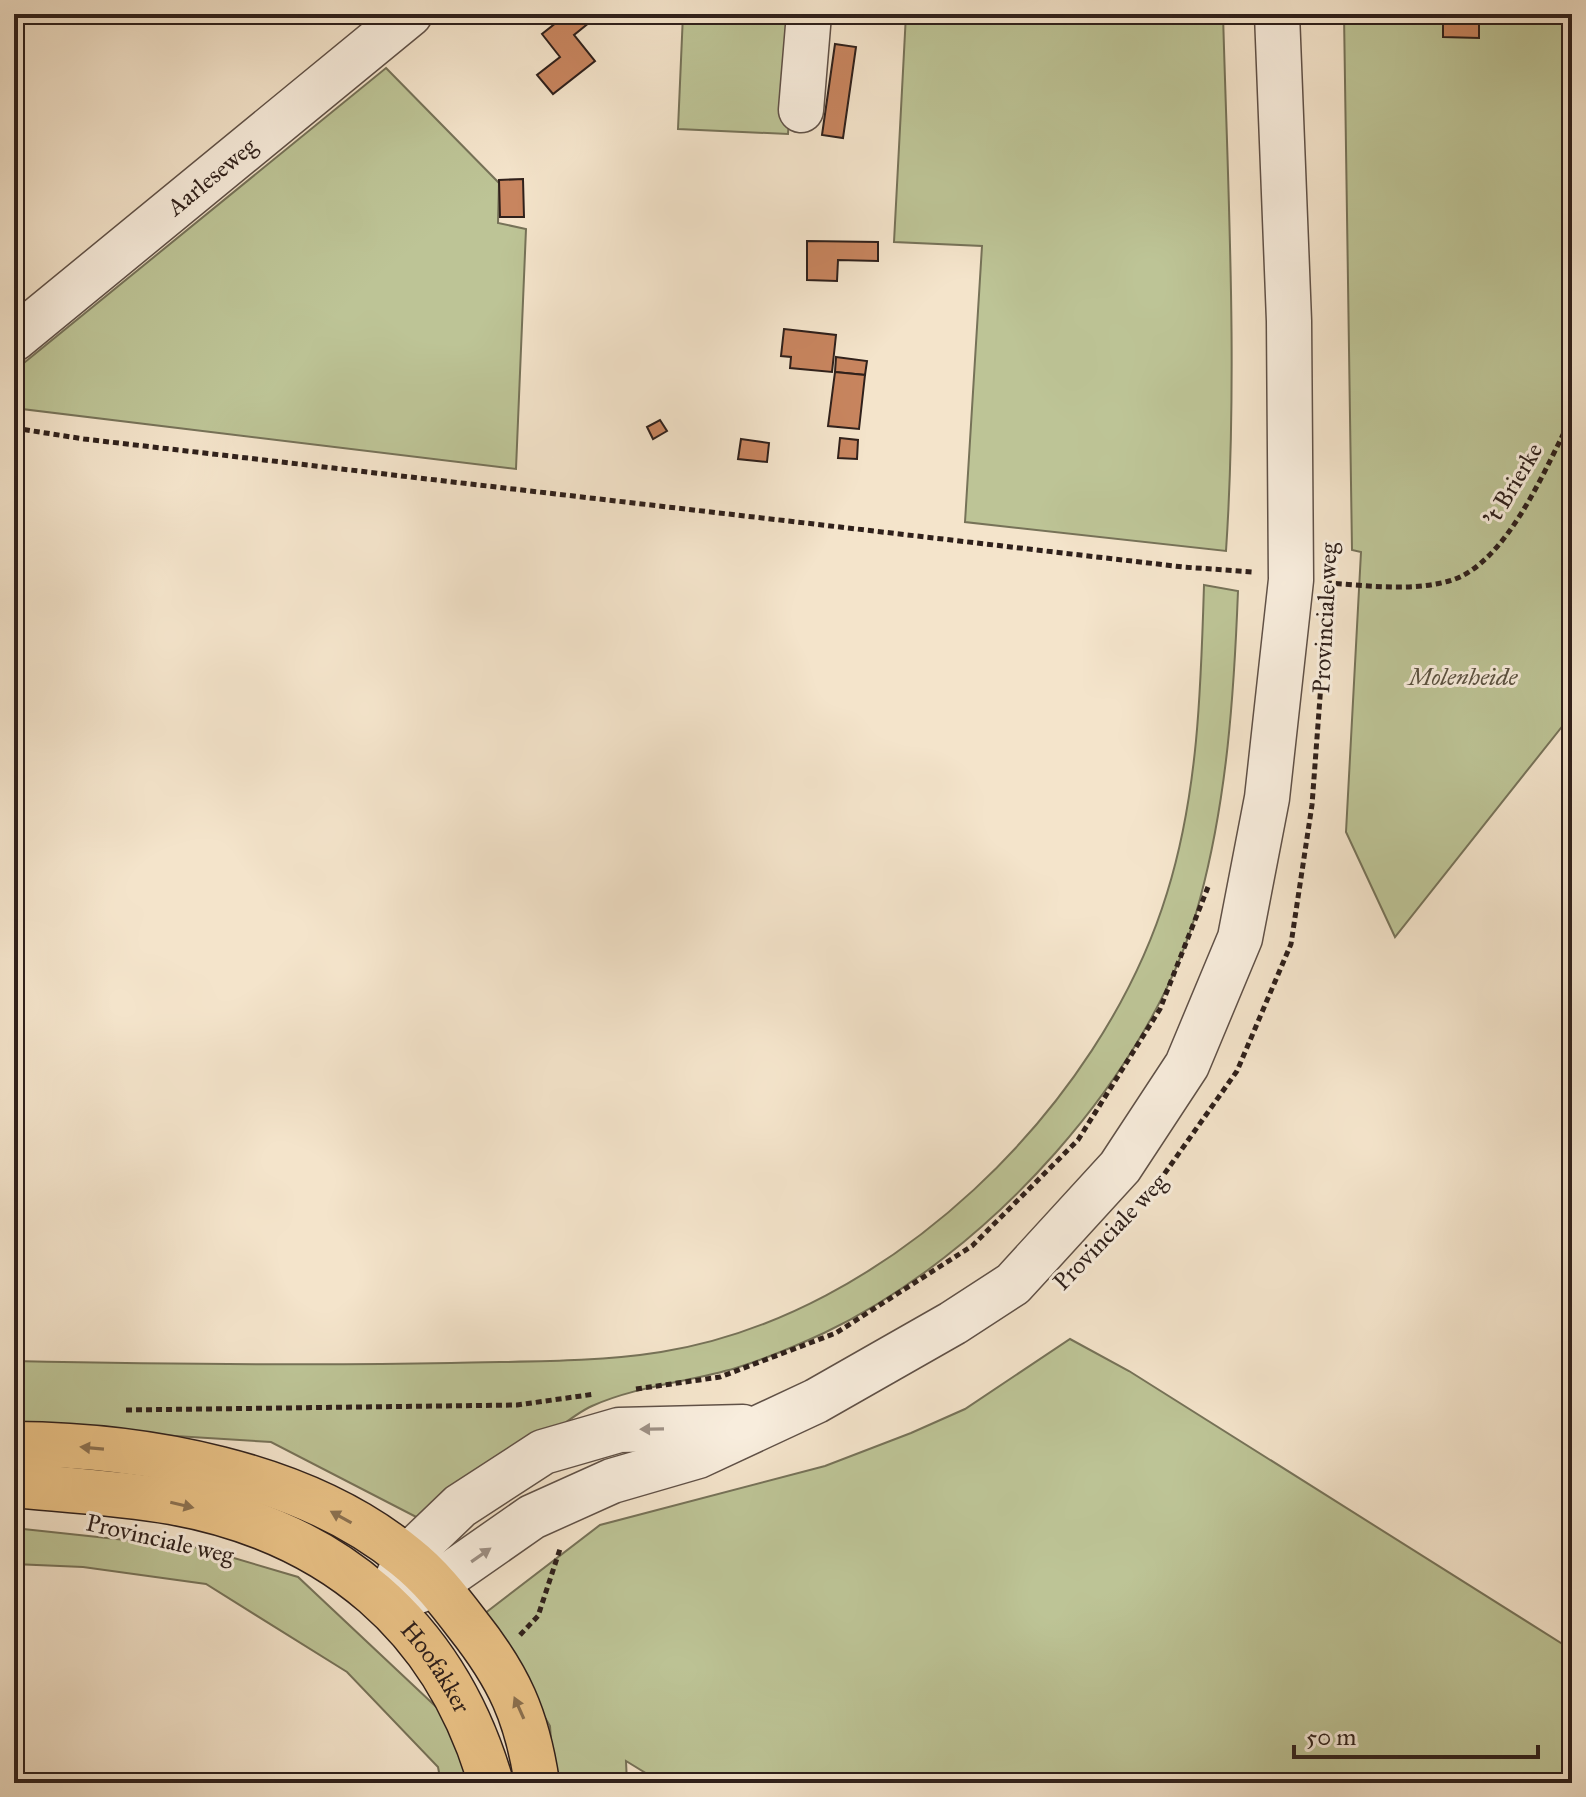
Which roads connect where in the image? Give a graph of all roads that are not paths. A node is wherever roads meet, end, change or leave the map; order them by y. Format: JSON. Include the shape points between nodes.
{"nodes":[{"id":1,"x":410,"y":14,"type":"edge"},
{"id":2,"x":809,"y":14,"type":"edge"},
{"id":3,"x":1277,"y":14,"type":"edge"},
{"id":4,"x":801,"y":110,"type":"dead end"},
{"id":5,"x":14,"y":339,"type":"edge"},
{"id":6,"x":14,"y":1444,"type":"edge"},
{"id":7,"x":14,"y":1485,"type":"edge"},
{"id":8,"x":421,"y":1570,"type":"junction"},
{"id":9,"x":387,"y":1603,"type":"junction"},
{"id":10,"x":491,"y":1783,"type":"edge"},
{"id":11,"x":537,"y":1783,"type":"edge"}],
"edges":[{"from":1,"to":5,"type":"street","name":"Aarleseweg"},
{"from":2,"to":4,"type":"street"},
{"from":3,"to":8,"type":"street","name":"Provinciale weg","via":[[1297,581],[1267,798],[1240,938],[1187,1065],[1120,1167],[1013,1284],[816,1401],[758,1426],[619,1430],[543,1452],[460,1506]]},
{"from":8,"to":6,"type":"main road","one_way":true,"via":[[386,1541],[307,1498],[235,1472],[120,1450]]},
{"from":7,"to":9,"type":"main road","name":"Provinciale weg","one_way":true,"via":[[173,1502],[237,1519],[333,1561]]},
{"from":8,"to":9,"type":"street","name":"Hoofakker"},
{"from":11,"to":8,"type":"main road","one_way":true,"via":[[529,1732],[491,1654]]},
{"from":9,"to":10,"type":"main road","name":"Hoofakker","via":[[449,1680]]}]}
